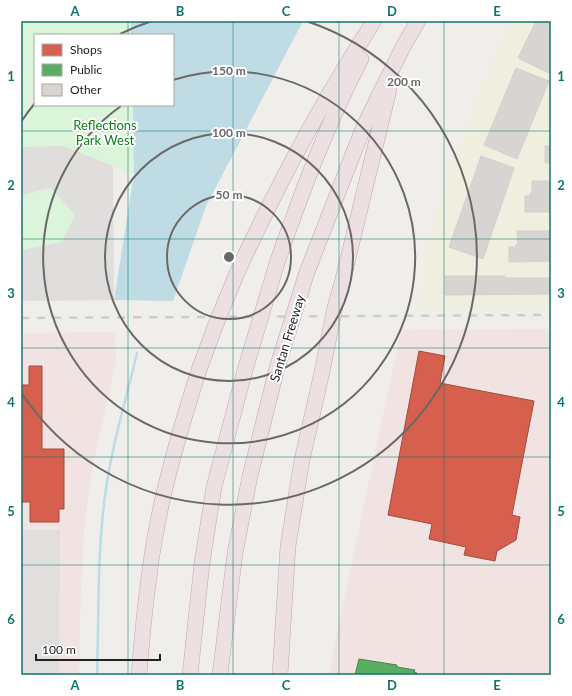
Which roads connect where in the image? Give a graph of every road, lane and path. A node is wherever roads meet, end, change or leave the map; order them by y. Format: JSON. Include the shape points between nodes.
{"nodes":[{"id":1,"x":374,"y":21,"type":"edge"},
{"id":2,"x":381,"y":21,"type":"edge"},
{"id":3,"x":418,"y":21,"type":"edge"},
{"id":4,"x":404,"y":45,"type":"junction"},
{"id":5,"x":139,"y":675,"type":"edge"},
{"id":6,"x":190,"y":675,"type":"edge"},
{"id":7,"x":220,"y":675,"type":"edge"},
{"id":8,"x":280,"y":675,"type":"edge"}],
"edges":[{"from":1,"to":5,"type":"highway","bridge":true,"via":[[317,117],[256,232],[199,370],[177,441],[158,522],[147,588]]},
{"from":2,"to":6,"type":"highway","bridge":true,"via":[[352,76],[293,216],[245,370],[214,487],[202,563]]},
{"from":3,"to":4,"type":"highway","name":"Santan Freeway"},
{"from":4,"to":7,"type":"highway","name":"Santan Freeway","bridge":true,"via":[[364,126],[306,272],[277,368],[250,476],[235,553]]},
{"from":4,"to":8,"type":"highway","bridge":true,"via":[[389,90],[335,307],[302,460],[288,546]]}]}
